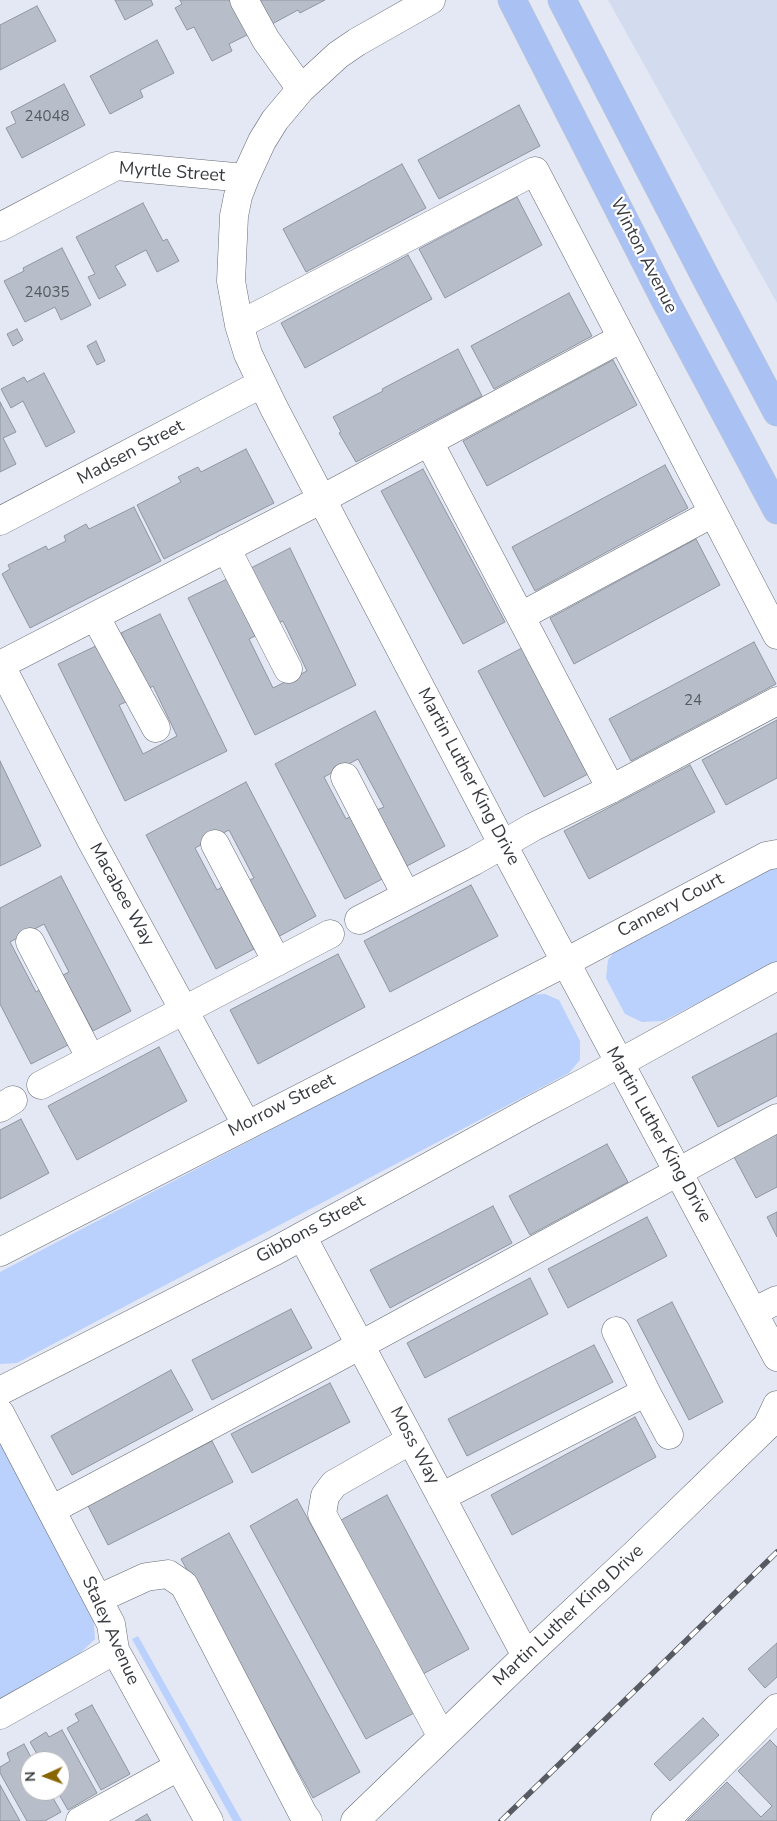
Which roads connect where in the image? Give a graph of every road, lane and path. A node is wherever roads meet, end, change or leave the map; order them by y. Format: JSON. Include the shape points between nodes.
{"nodes":[{"id":1,"x":244,"y":0,"type":"edge"},
{"id":2,"x":431,"y":0,"type":"edge"},
{"id":3,"x":512,"y":0,"type":"edge"},
{"id":4,"x":562,"y":0,"type":"edge"},
{"id":5,"x":301,"y":89,"type":"junction"},
{"id":6,"x":245,"y":178,"type":"junction"},
{"id":7,"x":0,"y":227,"type":"edge"},
{"id":8,"x":239,"y":325,"type":"junction"},
{"id":9,"x":622,"y":338,"type":"junction"},
{"id":10,"x":262,"y":384,"type":"junction"},
{"id":11,"x":777,"y":412,"type":"edge"},
{"id":12,"x":429,"y":442,"type":"junction"},
{"id":13,"x":322,"y":499,"type":"junction"},
{"id":14,"x":777,"y":510,"type":"edge"},
{"id":15,"x":713,"y":513,"type":"junction"},
{"id":16,"x":0,"y":521,"type":"edge"},
{"id":17,"x":226,"y":548,"type":"junction"},
{"id":18,"x":95,"y":616,"type":"junction"},
{"id":19,"x":521,"y":616,"type":"junction"},
{"id":20,"x":777,"y":635,"type":"edge"},
{"id":21,"x":0,"y":664,"type":"edge"},
{"id":22,"x":288,"y":669,"type":"dead end"},
{"id":23,"x":777,"y":702,"type":"edge"},
{"id":24,"x":156,"y":728,"type":"dead end"},
{"id":25,"x":346,"y":777,"type":"dead end"},
{"id":26,"x":611,"y":789,"type":"junction"},
{"id":27,"x":215,"y":844,"type":"dead end"},
{"id":28,"x":503,"y":845,"type":"junction"},
{"id":29,"x":777,"y":854,"type":"edge"},
{"id":30,"x":406,"y":895,"type":"junction"},
{"id":31,"x":359,"y":920,"type":"dead end"},
{"id":32,"x":330,"y":934,"type":"dead end"},
{"id":33,"x":30,"y":942,"type":"dead end"},
{"id":34,"x":277,"y":962,"type":"junction"},
{"id":35,"x":566,"y":962,"type":"junction"},
{"id":36,"x":777,"y":976,"type":"edge"},
{"id":37,"x":184,"y":1011,"type":"junction"},
{"id":38,"x":91,"y":1059,"type":"junction"},
{"id":39,"x":619,"y":1063,"type":"junction"},
{"id":40,"x":41,"y":1085,"type":"dead end"},
{"id":41,"x":777,"y":1118,"type":"edge"},
{"id":42,"x":246,"y":1124,"type":"junction"},
{"id":43,"x":678,"y":1172,"type":"junction"},
{"id":44,"x":302,"y":1236,"type":"junction"},
{"id":45,"x":0,"y":1252,"type":"edge"},
{"id":46,"x":777,"y":1300,"type":"edge"},
{"id":47,"x":753,"y":1312,"type":"junction"},
{"id":48,"x":616,"y":1331,"type":"dead end"},
{"id":49,"x":360,"y":1345,"type":"junction"},
{"id":50,"x":777,"y":1357,"type":"edge"},
{"id":51,"x":0,"y":1391,"type":"edge"},
{"id":52,"x":646,"y":1392,"type":"junction"},
{"id":53,"x":777,"y":1405,"type":"edge"},
{"id":54,"x":0,"y":1413,"type":"edge"},
{"id":55,"x":669,"y":1435,"type":"dead end"},
{"id":56,"x":411,"y":1440,"type":"junction"},
{"id":57,"x":441,"y":1497,"type":"junction"},
{"id":58,"x":52,"y":1510,"type":"junction"},
{"id":59,"x":98,"y":1599,"type":"junction"},
{"id":60,"x":115,"y":1650,"type":"junction"},
{"id":61,"x":526,"y":1656,"type":"junction"},
{"id":62,"x":777,"y":1708,"type":"edge"},
{"id":63,"x":0,"y":1714,"type":"edge"},
{"id":64,"x":442,"y":1737,"type":"junction"},
{"id":65,"x":178,"y":1767,"type":"junction"},
{"id":66,"x":80,"y":1821,"type":"edge"},
{"id":67,"x":209,"y":1821,"type":"edge"},
{"id":68,"x":308,"y":1821,"type":"edge"},
{"id":69,"x":355,"y":1821,"type":"edge"},
{"id":70,"x":665,"y":1821,"type":"edge"}],
"edges":[{"from":1,"to":5,"type":"street","via":[[266,40]]},
{"from":2,"to":5,"type":"street","name":"Myrtle Street","via":[[338,55]]},
{"from":3,"to":14,"type":"main road","name":"Winton Avenue"},
{"from":4,"to":11,"type":"main road"},
{"from":5,"to":6,"type":"street","name":"Myrtle Street","via":[[275,120]]},
{"from":6,"to":7,"type":"street","name":"Myrtle Street","via":[[116,166]]},
{"from":6,"to":8,"type":"street","name":"Martin Luther King Drive","via":[[234,216],[231,244],[231,281]]},
{"from":8,"to":9,"type":"street","via":[[535,171]]},
{"from":8,"to":10,"type":"street","name":"Martin Luther King Drive"},
{"from":9,"to":12,"type":"street"},
{"from":9,"to":15,"type":"street"},
{"from":10,"to":13,"type":"street","name":"Martin Luther King Drive"},
{"from":10,"to":16,"type":"street","name":"Madsen Street"},
{"from":12,"to":13,"type":"street"},
{"from":12,"to":19,"type":"street"},
{"from":13,"to":17,"type":"street"},
{"from":13,"to":28,"type":"street","name":"Martin Luther King Drive"},
{"from":15,"to":19,"type":"street"},
{"from":15,"to":20,"type":"street"},
{"from":17,"to":18,"type":"street"},
{"from":17,"to":22,"type":"street"},
{"from":18,"to":21,"type":"street"},
{"from":18,"to":24,"type":"street"},
{"from":19,"to":26,"type":"street"},
{"from":21,"to":37,"type":"street","name":"Macabee Way"},
{"from":23,"to":26,"type":"street"},
{"from":25,"to":30,"type":"street"},
{"from":26,"to":28,"type":"street"},
{"from":27,"to":34,"type":"street"},
{"from":28,"to":30,"type":"street"},
{"from":28,"to":35,"type":"street","name":"Martin Luther King Drive"},
{"from":29,"to":35,"type":"street","name":"Cannery Court","via":[[766,856]]},
{"from":30,"to":31,"type":"street"},
{"from":32,"to":34,"type":"street"},
{"from":33,"to":38,"type":"street"},
{"from":34,"to":37,"type":"street"},
{"from":35,"to":39,"type":"street","name":"Martin Luther King Drive"},
{"from":35,"to":42,"type":"street","name":"Morrow Street"},
{"from":36,"to":39,"type":"street"},
{"from":37,"to":38,"type":"street"},
{"from":37,"to":42,"type":"street","name":"Macabee Way"},
{"from":38,"to":40,"type":"street"},
{"from":39,"to":43,"type":"street","name":"Martin Luther King Drive"},
{"from":39,"to":44,"type":"street","name":"Gibbons Street"},
{"from":41,"to":43,"type":"street"},
{"from":42,"to":45,"type":"street","name":"Morrow Street"},
{"from":43,"to":47,"type":"street","name":"Martin Luther King Drive"},
{"from":43,"to":49,"type":"street"},
{"from":44,"to":49,"type":"street","name":"Moss Way"},
{"from":44,"to":51,"type":"street","name":"Gibbons Street"},
{"from":46,"to":47,"type":"street"},
{"from":47,"to":50,"type":"street","name":"Martin Luther King Drive"},
{"from":48,"to":52,"type":"street"},
{"from":49,"to":56,"type":"street","name":"Moss Way"},
{"from":49,"to":58,"type":"street"},
{"from":52,"to":55,"type":"street"},
{"from":52,"to":57,"type":"street"},
{"from":53,"to":61,"type":"street","name":"Martin Luther King Drive","via":[[767,1426]]},
{"from":54,"to":58,"type":"street","name":"Staley Avenue"},
{"from":56,"to":57,"type":"street","name":"Moss Way"},
{"from":56,"to":64,"type":"street","via":[[334,1484],[325,1496],[322,1514]]},
{"from":57,"to":61,"type":"street","name":"Moss Way"},
{"from":58,"to":59,"type":"street","name":"Staley Avenue"},
{"from":59,"to":60,"type":"street","name":"Staley Avenue","via":[[111,1624]]},
{"from":59,"to":68,"type":"street","via":[[146,1577],[168,1574],[184,1585]]},
{"from":60,"to":63,"type":"street"},
{"from":60,"to":65,"type":"street","name":"Staley Avenue"},
{"from":61,"to":64,"type":"street","name":"Martin Luther King Drive"},
{"from":62,"to":70,"type":"street"},
{"from":64,"to":69,"type":"street","name":"Martin Luther King Drive"},
{"from":65,"to":66,"type":"street"},
{"from":65,"to":67,"type":"street","name":"Staley Avenue"}]}
